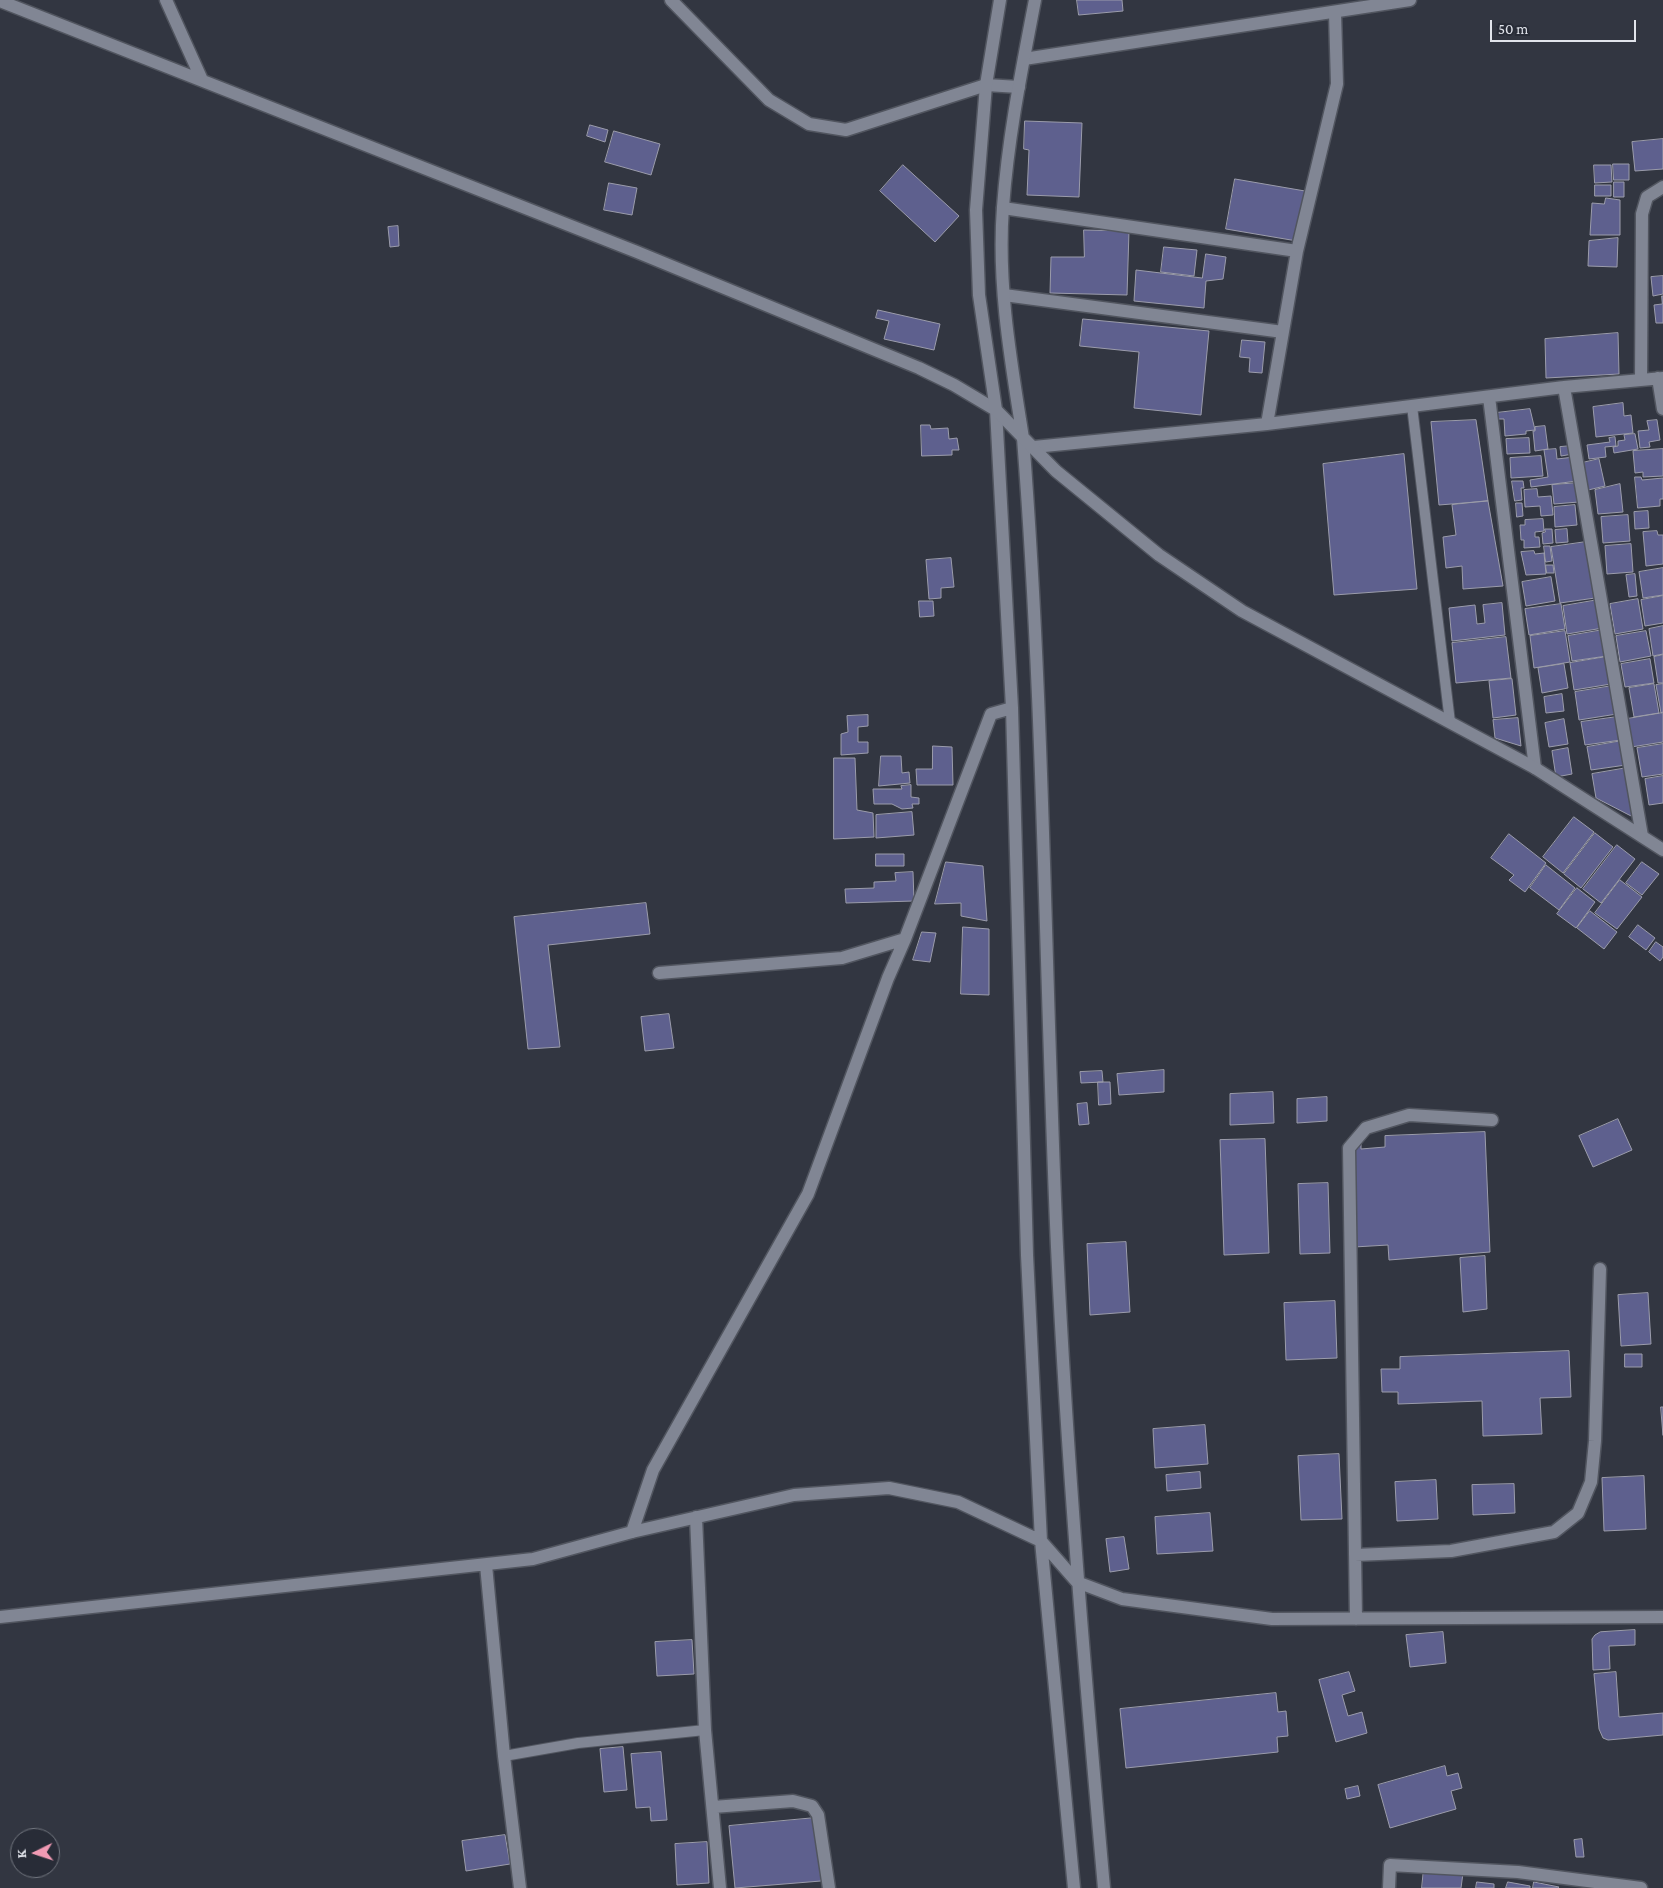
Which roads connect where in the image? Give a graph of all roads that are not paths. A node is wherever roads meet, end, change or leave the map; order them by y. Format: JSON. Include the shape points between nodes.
{"nodes":[{"id":1,"x":166,"y":0,"type":"edge"},
{"id":2,"x":671,"y":0,"type":"edge"},
{"id":3,"x":1000,"y":0,"type":"edge"},
{"id":4,"x":1035,"y":0,"type":"edge"},
{"id":5,"x":1410,"y":0,"type":"edge"},
{"id":6,"x":0,"y":1,"type":"edge"},
{"id":7,"x":1335,"y":13,"type":"junction"},
{"id":8,"x":1024,"y":59,"type":"junction"},
{"id":9,"x":202,"y":80,"type":"junction"},
{"id":10,"x":986,"y":84,"type":"junction"},
{"id":11,"x":1019,"y":87,"type":"junction"},
{"id":12,"x":1663,"y":187,"type":"edge"},
{"id":13,"x":1002,"y":208,"type":"junction"},
{"id":14,"x":1297,"y":251,"type":"junction"},
{"id":15,"x":1004,"y":295,"type":"junction"},
{"id":16,"x":1283,"y":332,"type":"junction"},
{"id":17,"x":1660,"y":378,"type":"edge"},
{"id":18,"x":1641,"y":379,"type":"junction"},
{"id":19,"x":1564,"y":388,"type":"junction"},
{"id":20,"x":1489,"y":397,"type":"junction"},
{"id":21,"x":1412,"y":406,"type":"junction"},
{"id":22,"x":1663,"y":409,"type":"edge"},
{"id":23,"x":996,"y":410,"type":"junction"},
{"id":24,"x":1267,"y":424,"type":"junction"},
{"id":25,"x":1022,"y":438,"type":"junction"},
{"id":26,"x":1034,"y":447,"type":"junction"},
{"id":27,"x":1012,"y":708,"type":"junction"},
{"id":28,"x":1450,"y":722,"type":"junction"},
{"id":29,"x":1534,"y":768,"type":"junction"},
{"id":30,"x":1642,"y":836,"type":"junction"},
{"id":31,"x":1663,"y":850,"type":"edge"},
{"id":32,"x":905,"y":940,"type":"junction"},
{"id":33,"x":659,"y":974,"type":"dead end"},
{"id":34,"x":1492,"y":1120,"type":"dead end"},
{"id":35,"x":1600,"y":1269,"type":"dead end"},
{"id":36,"x":696,"y":1517,"type":"junction"},
{"id":37,"x":632,"y":1532,"type":"junction"},
{"id":38,"x":1041,"y":1541,"type":"junction"},
{"id":39,"x":1355,"y":1555,"type":"junction"},
{"id":40,"x":486,"y":1565,"type":"junction"},
{"id":41,"x":1077,"y":1582,"type":"junction"},
{"id":42,"x":1663,"y":1616,"type":"edge"},
{"id":43,"x":0,"y":1617,"type":"edge"},
{"id":44,"x":1356,"y":1619,"type":"junction"},
{"id":45,"x":705,"y":1730,"type":"junction"},
{"id":46,"x":504,"y":1756,"type":"junction"},
{"id":47,"x":713,"y":1807,"type":"junction"},
{"id":48,"x":520,"y":1888,"type":"edge"},
{"id":49,"x":720,"y":1888,"type":"edge"},
{"id":50,"x":829,"y":1888,"type":"edge"},
{"id":51,"x":1074,"y":1888,"type":"edge"},
{"id":52,"x":1104,"y":1888,"type":"edge"},
{"id":53,"x":1389,"y":1888,"type":"edge"},
{"id":54,"x":1641,"y":1888,"type":"edge"}],
"edges":[{"from":1,"to":9,"type":"street"},
{"from":2,"to":10,"type":"street","via":[[769,100],[809,124],[846,130]]},
{"from":3,"to":10,"type":"street"},
{"from":4,"to":8,"type":"street"},
{"from":5,"to":7,"type":"street"},
{"from":6,"to":9,"type":"street"},
{"from":7,"to":8,"type":"street"},
{"from":7,"to":14,"type":"street","via":[[1337,84]]},
{"from":8,"to":11,"type":"street"},
{"from":9,"to":23,"type":"street","via":[[910,364]]},
{"from":10,"to":11,"type":"street"},
{"from":10,"to":23,"type":"street","via":[[977,229],[979,295]]},
{"from":11,"to":13,"type":"street"},
{"from":12,"to":18,"type":"street","via":[[1647,197],[1642,214]]},
{"from":13,"to":14,"type":"street"},
{"from":13,"to":15,"type":"street"},
{"from":14,"to":16,"type":"street"},
{"from":15,"to":16,"type":"street"},
{"from":15,"to":25,"type":"street"},
{"from":16,"to":24,"type":"street"},
{"from":17,"to":18,"type":"street"},
{"from":17,"to":22,"type":"street"},
{"from":18,"to":19,"type":"street"},
{"from":19,"to":20,"type":"street"},
{"from":19,"to":30,"type":"street"},
{"from":20,"to":21,"type":"street"},
{"from":20,"to":29,"type":"street"},
{"from":21,"to":24,"type":"street"},
{"from":21,"to":28,"type":"lane"},
{"from":23,"to":25,"type":"street"},
{"from":23,"to":27,"type":"street"},
{"from":24,"to":26,"type":"street"},
{"from":25,"to":26,"type":"street"},
{"from":25,"to":41,"type":"street","via":[[1039,711],[1057,1249]]},
{"from":26,"to":28,"type":"street","via":[[1056,471],[1159,555],[1234,605]]},
{"from":27,"to":32,"type":"street","via":[[991,714]]},
{"from":27,"to":38,"type":"street","via":[[1027,1255]]},
{"from":28,"to":29,"type":"street"},
{"from":29,"to":30,"type":"street"},
{"from":30,"to":31,"type":"street"},
{"from":32,"to":33,"type":"street","via":[[842,958]]},
{"from":32,"to":37,"type":"street","via":[[808,1194],[653,1470]]},
{"from":34,"to":39,"type":"street","via":[[1409,1116],[1366,1128],[1350,1148]]},
{"from":35,"to":39,"type":"street","via":[[1595,1441],[1591,1482],[1578,1513],[1554,1532],[1451,1551]]},
{"from":36,"to":37,"type":"street"},
{"from":36,"to":38,"type":"street","via":[[794,1495],[889,1488],[958,1502]]},
{"from":36,"to":45,"type":"street"},
{"from":37,"to":40,"type":"street","via":[[533,1559]]},
{"from":38,"to":41,"type":"street"},
{"from":38,"to":51,"type":"street"},
{"from":39,"to":44,"type":"street"},
{"from":40,"to":43,"type":"street"},
{"from":40,"to":46,"type":"street"},
{"from":41,"to":44,"type":"street","via":[[1122,1598],[1272,1619]]},
{"from":41,"to":52,"type":"street"},
{"from":42,"to":44,"type":"street"},
{"from":45,"to":46,"type":"lane","via":[[578,1743]]},
{"from":45,"to":47,"type":"street"},
{"from":46,"to":48,"type":"street"},
{"from":47,"to":49,"type":"street"},
{"from":47,"to":50,"type":"street","via":[[793,1801],[812,1806],[818,1815]]},
{"from":53,"to":54,"type":"street","via":[[1390,1865],[1518,1872]]}]}
